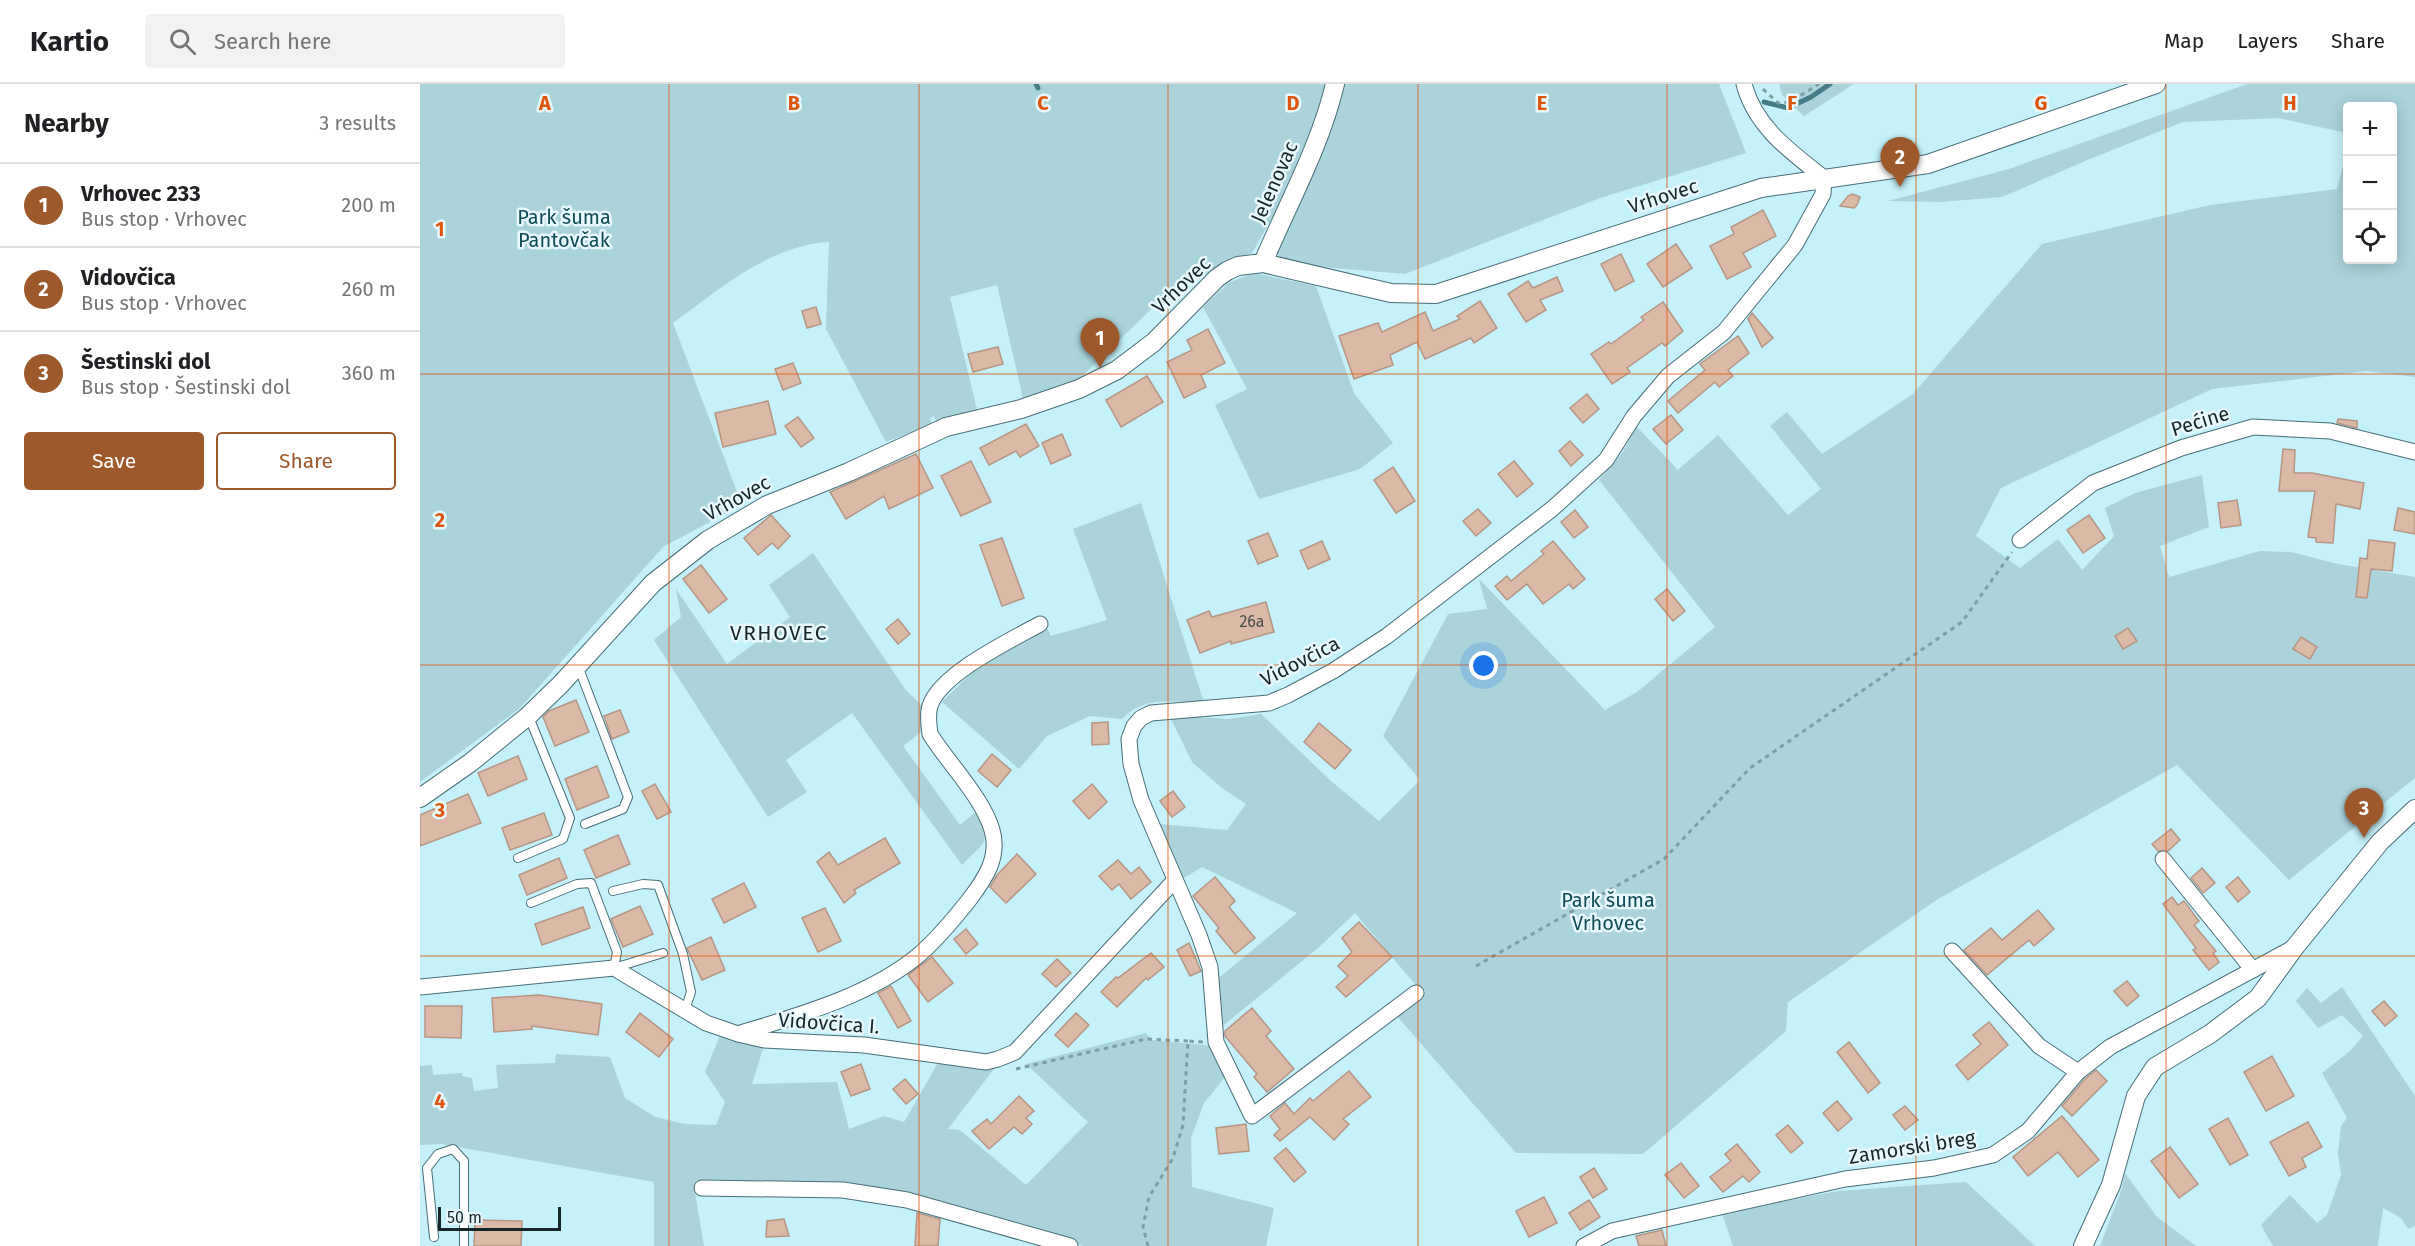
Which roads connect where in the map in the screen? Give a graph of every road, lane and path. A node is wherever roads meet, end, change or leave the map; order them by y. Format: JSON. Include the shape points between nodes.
{"nodes":[{"id":1,"x":1335,"y":84,"type":"edge"},
{"id":2,"x":1819,"y":84,"type":"edge"},
{"id":3,"x":2156,"y":84,"type":"edge"},
{"id":4,"x":1744,"y":86,"type":"edge"},
{"id":5,"x":1824,"y":178,"type":"junction"},
{"id":6,"x":1263,"y":262,"type":"junction"},
{"id":7,"x":2415,"y":452,"type":"edge"},
{"id":8,"x":2020,"y":540,"type":"joint"},
{"id":9,"x":1040,"y":624,"type":"dead end"},
{"id":10,"x":577,"y":665,"type":"junction"},
{"id":11,"x":528,"y":716,"type":"junction"},
{"id":12,"x":420,"y":798,"type":"edge"},
{"id":13,"x":2415,"y":808,"type":"edge"},
{"id":14,"x":585,"y":824,"type":"dead end"},
{"id":15,"x":518,"y":858,"type":"dead end"},
{"id":16,"x":2163,"y":859,"type":"dead end"},
{"id":17,"x":1175,"y":880,"type":"junction"},
{"id":18,"x":613,"y":891,"type":"dead end"},
{"id":19,"x":531,"y":903,"type":"dead end"},
{"id":20,"x":2295,"y":947,"type":"junction"},
{"id":21,"x":1952,"y":951,"type":"dead end"},
{"id":22,"x":663,"y":952,"type":"dead end"},
{"id":23,"x":1476,"y":966,"type":"dead end"},
{"id":24,"x":614,"y":968,"type":"junction"},
{"id":25,"x":2253,"y":970,"type":"junction"},
{"id":26,"x":420,"y":987,"type":"edge"},
{"id":27,"x":1416,"y":993,"type":"dead end"},
{"id":28,"x":684,"y":1011,"type":"junction"},
{"id":29,"x":738,"y":1034,"type":"junction"},
{"id":30,"x":1188,"y":1041,"type":"junction"},
{"id":31,"x":1216,"y":1042,"type":"junction"},
{"id":32,"x":999,"y":1059,"type":"junction"},
{"id":33,"x":2079,"y":1072,"type":"junction"},
{"id":34,"x":702,"y":1188,"type":"dead end"},
{"id":35,"x":434,"y":1236,"type":"dead end"},
{"id":36,"x":464,"y":1246,"type":"edge"},
{"id":37,"x":1070,"y":1246,"type":"edge"},
{"id":38,"x":1148,"y":1246,"type":"edge"},
{"id":39,"x":1584,"y":1246,"type":"edge"},
{"id":40,"x":2083,"y":1246,"type":"edge"}],
"edges":[{"from":1,"to":6,"type":"street","name":"Jelenovac","via":[[1311,160]]},
{"from":2,"to":4,"type":"path","via":[[1790,102],[1778,103],[1761,88]]},
{"from":3,"to":5,"type":"street","name":"Vrhovec","via":[[1928,164]]},
{"from":4,"to":5,"type":"street","via":[[1774,138]]},
{"from":5,"to":6,"type":"street","name":"Vrhovec","via":[[1761,188],[1436,294],[1391,293]]},
{"from":5,"to":17,"type":"street","name":"Vidovčica","via":[[1823,194],[1813,215],[1767,280],[1724,332],[1668,376],[1634,417],[1606,460],[1552,509],[1387,636],[1288,695],[1269,703],[1167,711],[1141,718],[1129,739],[1131,764],[1141,800]]},
{"from":6,"to":10,"type":"street","name":"Vrhovec","via":[[1238,266],[1217,278],[1146,349],[1117,370],[1083,387],[1021,409],[946,427],[767,505],[736,523],[652,583]]},
{"from":7,"to":8,"type":"street","name":"Pećine","via":[[2330,431],[2253,427],[2181,448],[2093,483]]},
{"from":8,"to":23,"type":"path","via":[[1962,622],[1750,768],[1664,859]]},
{"from":9,"to":29,"type":"street","via":[[986,653],[943,686],[930,707],[930,734],[993,831],[993,858],[983,882],[920,954],[890,974],[800,1016]]},
{"from":10,"to":11,"type":"street","name":"Vrhovec"},
{"from":10,"to":14,"type":"lane","via":[[628,797],[623,809]]},
{"from":11,"to":12,"type":"street","name":"Vrhovec"},
{"from":11,"to":15,"type":"lane","via":[[570,818],[563,839]]},
{"from":13,"to":20,"type":"street","via":[[2380,842]]},
{"from":16,"to":25,"type":"street"},
{"from":17,"to":31,"type":"street","name":"Vidovčica","via":[[1210,967]]},
{"from":17,"to":32,"type":"street","via":[[1026,1042]]},
{"from":18,"to":28,"type":"lane","via":[[658,885],[683,954],[691,992]]},
{"from":19,"to":24,"type":"lane","via":[[576,884],[591,883],[617,952]]},
{"from":20,"to":25,"type":"street","name":"Zamorski breg"},
{"from":20,"to":40,"type":"street","via":[[2258,998],[2155,1068],[2136,1096],[2111,1185]]},
{"from":21,"to":33,"type":"street","via":[[2039,1046]]},
{"from":22,"to":24,"type":"lane"},
{"from":24,"to":26,"type":"street"},
{"from":24,"to":28,"type":"street","name":"Vidovčica I."},
{"from":25,"to":33,"type":"street","name":"Zamorski breg","via":[[2110,1047]]},
{"from":27,"to":31,"type":"street","name":"Vidovčica","via":[[1252,1116]]},
{"from":28,"to":29,"type":"street","name":"Vidovčica I."},
{"from":29,"to":32,"type":"street","name":"Vidovčica I.","via":[[764,1040],[864,1045],[986,1062]]},
{"from":30,"to":31,"type":"path"},
{"from":30,"to":32,"type":"path","via":[[1146,1039],[1024,1069],[1009,1069]]},
{"from":30,"to":38,"type":"path","via":[[1183,1125],[1173,1158],[1149,1197],[1143,1227]]},
{"from":33,"to":39,"type":"street","name":"Zamorski breg","via":[[2028,1131],[1993,1155],[1934,1168],[1845,1179],[1658,1220],[1612,1231]]},
{"from":34,"to":37,"type":"street","via":[[843,1190],[907,1200]]},
{"from":35,"to":36,"type":"lane","via":[[427,1168],[438,1154],[453,1149],[464,1161]]}]}
